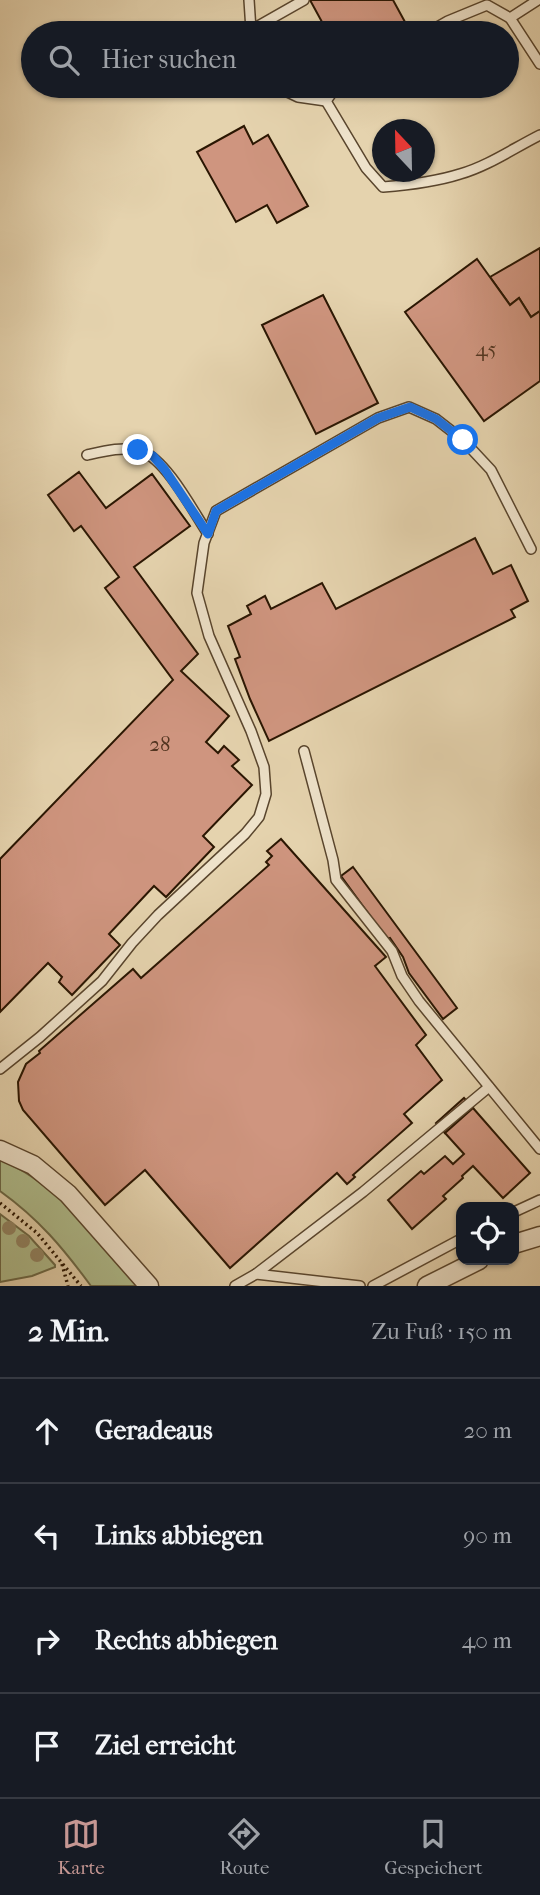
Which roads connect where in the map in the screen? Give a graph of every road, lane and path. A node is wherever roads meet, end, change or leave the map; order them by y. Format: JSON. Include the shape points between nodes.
{"nodes":[{"id":1,"x":249,"y":0,"type":"edge"},
{"id":2,"x":304,"y":0,"type":"edge"},
{"id":3,"x":538,"y":0,"type":"edge"},
{"id":4,"x":486,"y":2,"type":"edge"},
{"id":5,"x":510,"y":18,"type":"junction"},
{"id":6,"x":250,"y":21,"type":"edge"},
{"id":7,"x":269,"y":21,"type":"edge"},
{"id":8,"x":448,"y":21,"type":"edge"},
{"id":9,"x":512,"y":21,"type":"edge"},
{"id":10,"x":519,"y":32,"type":"edge"},
{"id":11,"x":540,"y":64,"type":"edge"},
{"id":12,"x":305,"y":98,"type":"edge"},
{"id":13,"x":328,"y":98,"type":"edge"},
{"id":14,"x":326,"y":101,"type":"junction"},
{"id":15,"x":540,"y":135,"type":"edge"},
{"id":16,"x":87,"y":455,"type":"dead end"},
{"id":17,"x":208,"y":534,"type":"junction"},
{"id":18,"x":531,"y":549,"type":"dead end"},
{"id":19,"x":304,"y":751,"type":"dead end"},
{"id":20,"x":0,"y":1069,"type":"edge"},
{"id":21,"x":489,"y":1087,"type":"junction"},
{"id":22,"x":540,"y":1149,"type":"edge"},
{"id":23,"x":0,"y":1150,"type":"edge"},
{"id":24,"x":540,"y":1200,"type":"edge"},
{"id":25,"x":0,"y":1203,"type":"edge"},
{"id":26,"x":519,"y":1210,"type":"edge"},
{"id":27,"x":540,"y":1236,"type":"edge"},
{"id":28,"x":456,"y":1242,"type":"edge"},
{"id":29,"x":519,"y":1242,"type":"edge"},
{"id":30,"x":61,"y":1261,"type":"junction"},
{"id":31,"x":469,"y":1265,"type":"edge"},
{"id":32,"x":256,"y":1275,"type":"junction"},
{"id":33,"x":68,"y":1286,"type":"edge"},
{"id":34,"x":81,"y":1286,"type":"edge"},
{"id":35,"x":149,"y":1286,"type":"edge"},
{"id":36,"x":235,"y":1286,"type":"edge"},
{"id":37,"x":360,"y":1286,"type":"edge"},
{"id":38,"x":373,"y":1286,"type":"edge"},
{"id":39,"x":427,"y":1286,"type":"edge"}],
"edges":[{"from":1,"to":6,"type":"lane"},
{"from":2,"to":7,"type":"lane"},
{"from":3,"to":5,"type":"lane"},
{"from":4,"to":5,"type":"lane"},
{"from":4,"to":8,"type":"lane"},
{"from":5,"to":9,"type":"lane"},
{"from":10,"to":11,"type":"lane"},
{"from":12,"to":14,"type":"lane"},
{"from":13,"to":14,"type":"lane"},
{"from":14,"to":15,"type":"lane","via":[[366,168],[383,187],[461,174]]},
{"from":16,"to":17,"type":"lane","via":[[128,449],[153,456]]},
{"from":17,"to":18,"type":"lane","via":[[216,511],[378,418],[410,407],[436,419],[491,470]]},
{"from":17,"to":20,"type":"lane","via":[[197,593],[209,636],[264,767],[266,794],[259,817],[158,915],[102,981]]},
{"from":19,"to":21,"type":"lane","via":[[336,880],[392,951],[419,1001]]},
{"from":21,"to":22,"type":"lane"},
{"from":21,"to":32,"type":"lane"},
{"from":23,"to":35,"type":"street","via":[[33,1165],[68,1194]]},
{"from":24,"to":26,"type":"lane"},
{"from":25,"to":30,"type":"path","via":[[37,1233]]},
{"from":27,"to":29,"type":"street"},
{"from":28,"to":38,"type":"lane"},
{"from":30,"to":33,"type":"path"},
{"from":30,"to":34,"type":"path"},
{"from":31,"to":39,"type":"street"},
{"from":32,"to":36,"type":"lane"},
{"from":32,"to":37,"type":"lane"}]}
